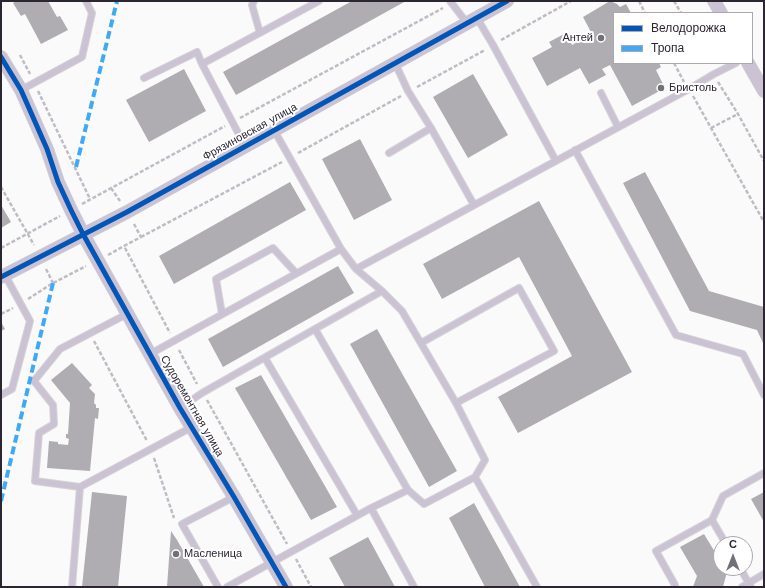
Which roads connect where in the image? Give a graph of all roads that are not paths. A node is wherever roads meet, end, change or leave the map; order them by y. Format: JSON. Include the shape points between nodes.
{"nodes":[{"id":1,"x":86,"y":1,"type":"edge"},
{"id":2,"x":254,"y":1,"type":"edge"},
{"id":3,"x":320,"y":1,"type":"edge"},
{"id":4,"x":450,"y":1,"type":"edge"},
{"id":5,"x":507,"y":1,"type":"edge"},
{"id":6,"x":714,"y":1,"type":"edge"},
{"id":7,"x":720,"y":12,"type":"edge"},
{"id":8,"x":472,"y":21,"type":"junction"},
{"id":9,"x":260,"y":33,"type":"junction"},
{"id":10,"x":1,"y":57,"type":"edge"},
{"id":11,"x":395,"y":63,"type":"junction"},
{"id":12,"x":202,"y":64,"type":"junction"},
{"id":13,"x":734,"y":64,"type":"edge"},
{"id":14,"x":749,"y":64,"type":"edge"},
{"id":15,"x":144,"y":78,"type":"dead end"},
{"id":16,"x":21,"y":90,"type":"junction"},
{"id":17,"x":764,"y":91,"type":"edge"},
{"id":18,"x":601,"y":93,"type":"dead end"},
{"id":19,"x":618,"y":127,"type":"junction"},
{"id":20,"x":431,"y":128,"type":"junction"},
{"id":21,"x":274,"y":130,"type":"junction"},
{"id":22,"x":245,"y":146,"type":"junction"},
{"id":23,"x":575,"y":150,"type":"junction"},
{"id":24,"x":389,"y":153,"type":"dead end"},
{"id":25,"x":556,"y":161,"type":"junction"},
{"id":26,"x":474,"y":205,"type":"junction"},
{"id":27,"x":83,"y":234,"type":"junction"},
{"id":28,"x":340,"y":249,"type":"junction"},
{"id":29,"x":356,"y":269,"type":"junction"},
{"id":30,"x":296,"y":274,"type":"junction"},
{"id":31,"x":3,"y":276,"type":"edge"},
{"id":32,"x":382,"y":291,"type":"junction"},
{"id":33,"x":127,"y":314,"type":"junction"},
{"id":34,"x":222,"y":314,"type":"junction"},
{"id":35,"x":315,"y":329,"type":"junction"},
{"id":36,"x":420,"y":343,"type":"junction"},
{"id":37,"x":150,"y":354,"type":"junction"},
{"id":38,"x":265,"y":358,"type":"junction"},
{"id":39,"x":1,"y":395,"type":"edge"},
{"id":40,"x":764,"y":395,"type":"edge"},
{"id":41,"x":456,"y":403,"type":"junction"},
{"id":42,"x":180,"y":408,"type":"junction"},
{"id":43,"x":192,"y":427,"type":"junction"},
{"id":44,"x":764,"y":473,"type":"edge"},
{"id":45,"x":475,"y":477,"type":"junction"},
{"id":46,"x":80,"y":487,"type":"junction"},
{"id":47,"x":408,"y":490,"type":"junction"},
{"id":48,"x":234,"y":497,"type":"junction"},
{"id":49,"x":371,"y":508,"type":"junction"},
{"id":50,"x":358,"y":515,"type":"junction"},
{"id":51,"x":712,"y":520,"type":"junction"},
{"id":52,"x":721,"y":536,"type":"edge"},
{"id":53,"x":272,"y":563,"type":"junction"},
{"id":54,"x":764,"y":574,"type":"edge"},
{"id":55,"x":744,"y":576,"type":"edge"},
{"id":56,"x":749,"y":585,"type":"edge"},
{"id":57,"x":72,"y":587,"type":"edge"},
{"id":58,"x":218,"y":587,"type":"edge"},
{"id":59,"x":227,"y":587,"type":"edge"},
{"id":60,"x":286,"y":587,"type":"edge"},
{"id":61,"x":414,"y":587,"type":"edge"},
{"id":62,"x":538,"y":587,"type":"edge"},
{"id":63,"x":674,"y":587,"type":"edge"},
{"id":64,"x":742,"y":587,"type":"edge"}],
"edges":[{"from":1,"to":16,"type":"lane","via":[[92,13],[82,57]]},
{"from":2,"to":9,"type":"lane","via":[[252,5]]},
{"from":3,"to":9,"type":"lane"},
{"from":4,"to":8,"type":"lane"},
{"from":5,"to":8,"type":"street","name":"Фрязиновская улица"},
{"from":6,"to":7,"type":"street"},
{"from":8,"to":11,"type":"street","name":"Фрязиновская улица"},
{"from":8,"to":25,"type":"lane","via":[[493,45]]},
{"from":9,"to":12,"type":"lane"},
{"from":10,"to":16,"type":"street","name":"Судоремонтная улица"},
{"from":11,"to":20,"type":"lane","via":[[408,92]]},
{"from":11,"to":21,"type":"street","name":"Фрязиновская улица"},
{"from":12,"to":15,"type":"lane","via":[[197,52]]},
{"from":12,"to":22,"type":"lane"},
{"from":13,"to":19,"type":"lane"},
{"from":14,"to":17,"type":"street"},
{"from":16,"to":27,"type":"street","name":"Судоремонтная улица","via":[[47,149],[58,182]]},
{"from":18,"to":19,"type":"lane"},
{"from":19,"to":23,"type":"lane"},
{"from":20,"to":24,"type":"lane"},
{"from":20,"to":26,"type":"lane"},
{"from":21,"to":22,"type":"street","name":"Фрязиновская улица"},
{"from":21,"to":28,"type":"lane"},
{"from":22,"to":27,"type":"street","name":"Фрязиновская улица"},
{"from":23,"to":25,"type":"lane"},
{"from":23,"to":40,"type":"lane","via":[[676,335],[743,354]]},
{"from":25,"to":26,"type":"lane"},
{"from":26,"to":29,"type":"lane"},
{"from":27,"to":31,"type":"street","name":"Фрязиновская улица"},
{"from":27,"to":33,"type":"street","name":"Судоремонтная улица"},
{"from":28,"to":29,"type":"lane"},
{"from":28,"to":30,"type":"lane"},
{"from":29,"to":32,"type":"lane"},
{"from":30,"to":34,"type":"lane"},
{"from":30,"to":34,"type":"lane","via":[[273,248],[216,279]]},
{"from":31,"to":39,"type":"lane","via":[[30,321],[12,389]]},
{"from":32,"to":35,"type":"lane"},
{"from":32,"to":36,"type":"lane","via":[[402,311]]},
{"from":33,"to":37,"type":"street","name":"Судоремонтная улица"},
{"from":33,"to":46,"type":"lane","via":[[60,349],[34,381],[53,405],[54,424],[39,434],[35,481]]},
{"from":34,"to":37,"type":"lane"},
{"from":35,"to":38,"type":"lane"},
{"from":35,"to":47,"type":"lane"},
{"from":36,"to":41,"type":"lane"},
{"from":36,"to":41,"type":"lane","via":[[519,288],[554,351]]},
{"from":37,"to":42,"type":"street","name":"Судоремонтная улица"},
{"from":38,"to":42,"type":"lane"},
{"from":38,"to":50,"type":"lane"},
{"from":41,"to":45,"type":"lane","via":[[484,460]]},
{"from":42,"to":43,"type":"street","name":"Судоремонтная улица"},
{"from":43,"to":46,"type":"lane"},
{"from":43,"to":48,"type":"street","name":"Судоремонтная улица"},
{"from":44,"to":51,"type":"lane","via":[[723,496]]},
{"from":45,"to":47,"type":"lane","via":[[424,504]]},
{"from":45,"to":62,"type":"lane"},
{"from":46,"to":57,"type":"lane"},
{"from":47,"to":49,"type":"lane"},
{"from":48,"to":53,"type":"street","name":"Судоремонтная улица"},
{"from":48,"to":58,"type":"lane","via":[[182,524]]},
{"from":49,"to":50,"type":"lane"},
{"from":49,"to":61,"type":"lane"},
{"from":50,"to":53,"type":"lane"},
{"from":51,"to":52,"type":"lane"},
{"from":51,"to":63,"type":"lane","via":[[656,551]]},
{"from":53,"to":59,"type":"lane"},
{"from":53,"to":60,"type":"street","name":"Судоремонтная улица"},
{"from":54,"to":56,"type":"lane"},
{"from":55,"to":56,"type":"lane"},
{"from":56,"to":64,"type":"lane"}]}
